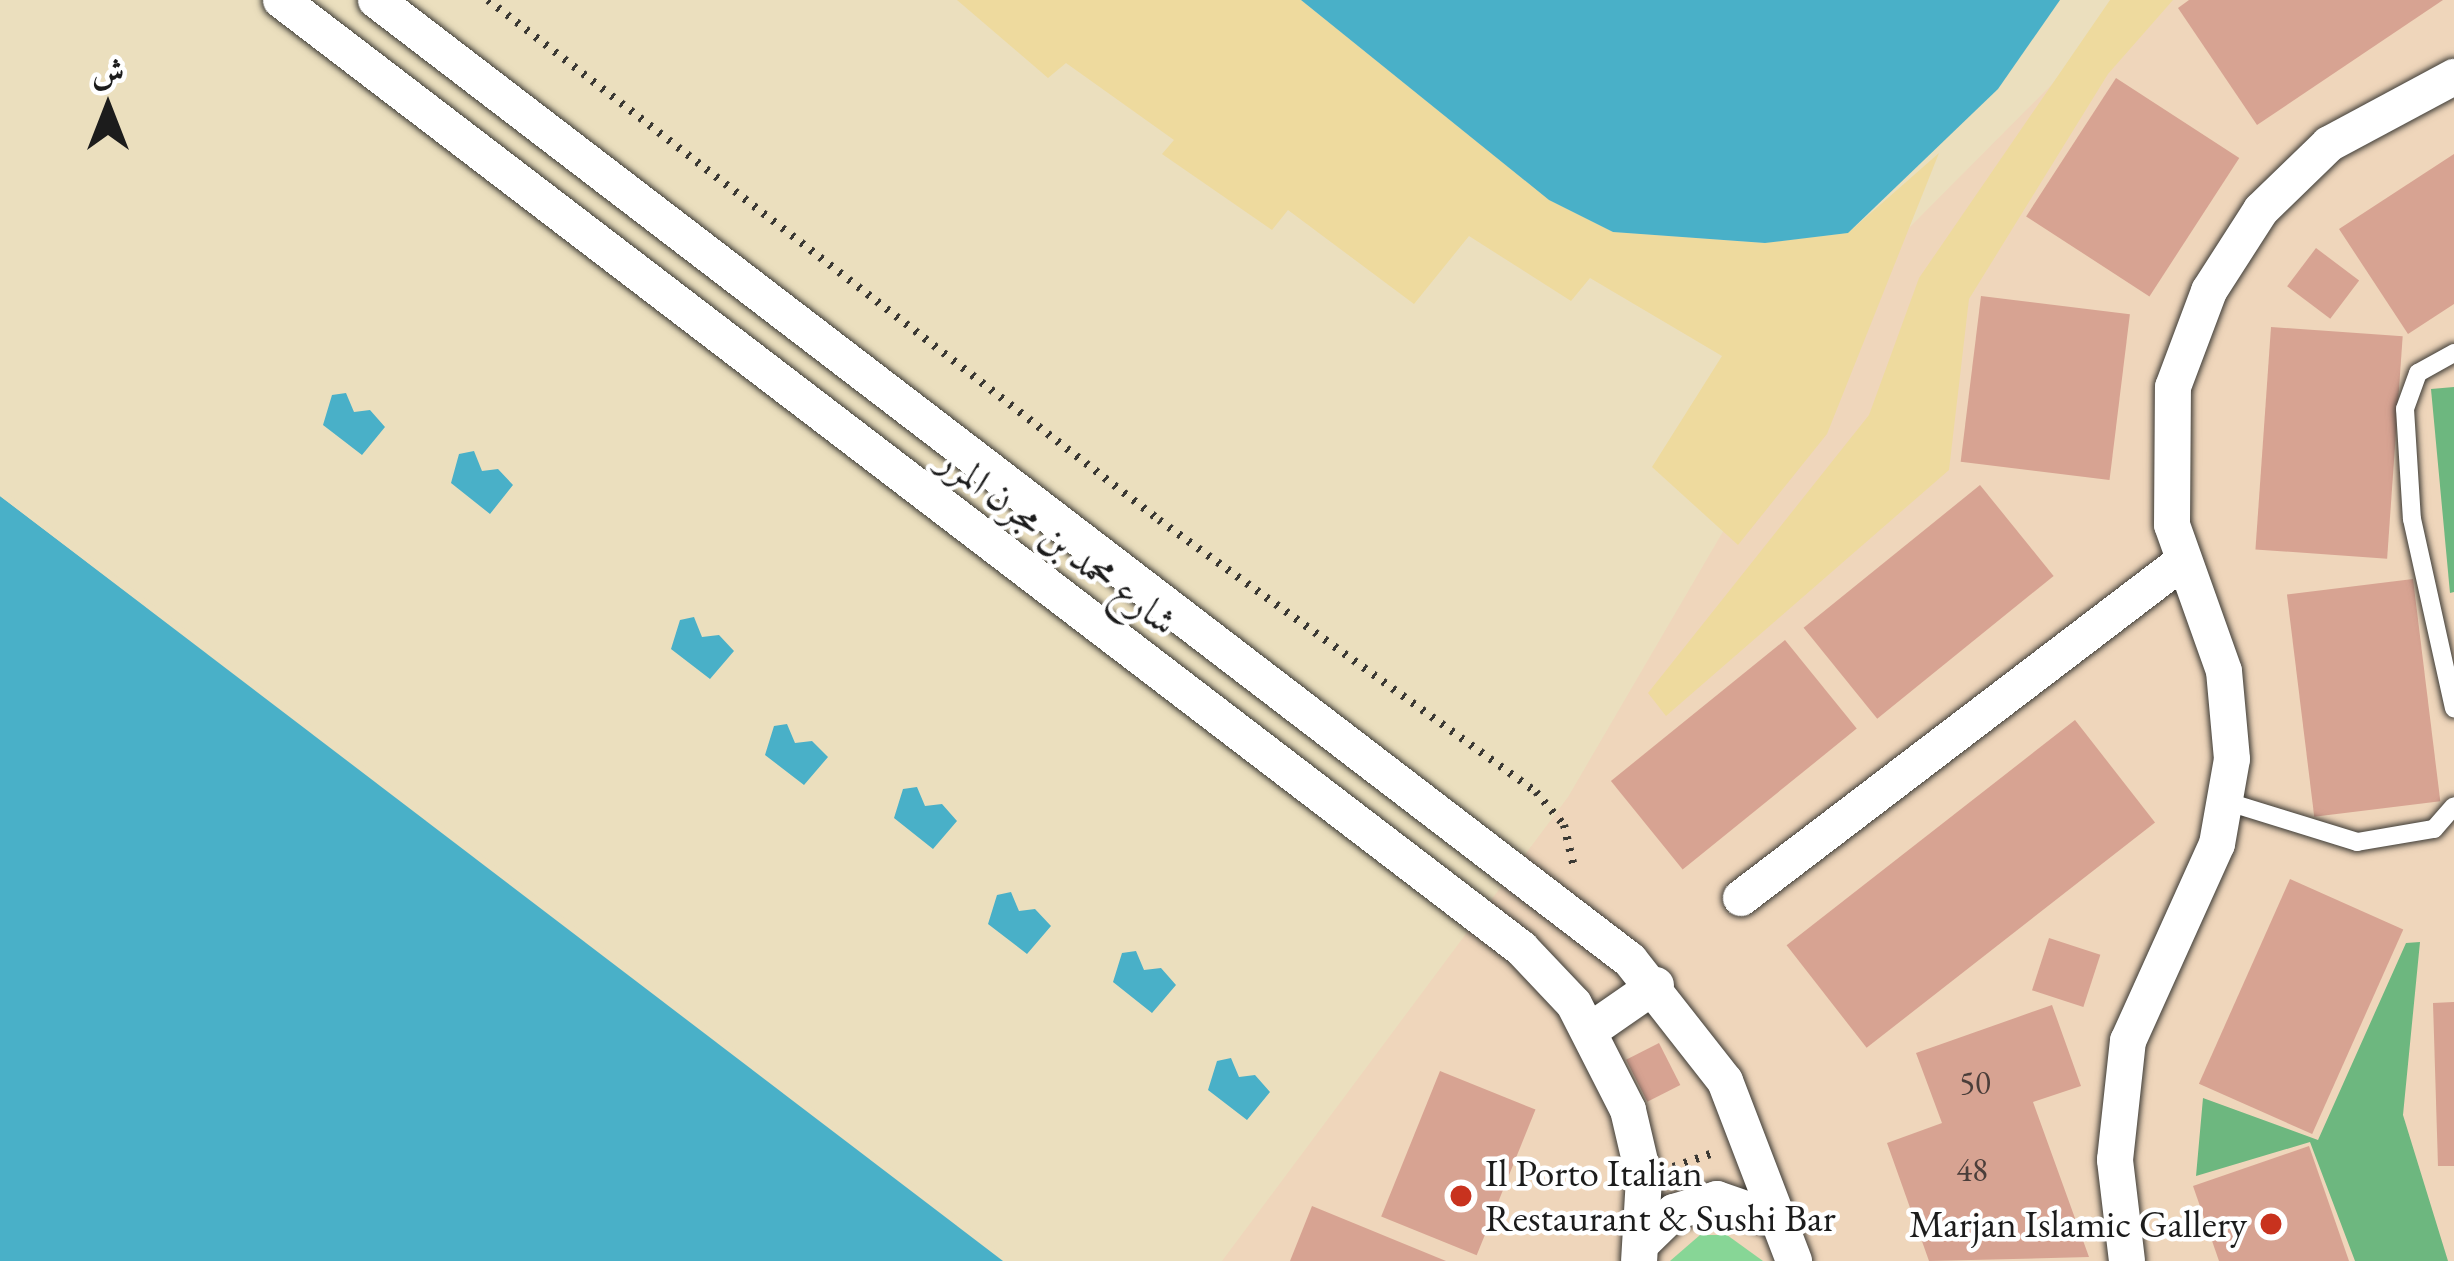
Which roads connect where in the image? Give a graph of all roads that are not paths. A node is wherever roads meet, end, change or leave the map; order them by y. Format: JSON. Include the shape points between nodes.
{"nodes":[{"id":1,"x":376,"y":0,"type":"edge"},
{"id":2,"x":292,"y":3,"type":"edge"},
{"id":3,"x":2454,"y":77,"type":"edge"},
{"id":4,"x":2454,"y":353,"type":"edge"},
{"id":5,"x":2182,"y":562,"type":"junction"},
{"id":6,"x":2448,"y":649,"type":"edge"},
{"id":7,"x":2454,"y":708,"type":"edge"},
{"id":8,"x":2228,"y":802,"type":"junction"},
{"id":9,"x":2454,"y":806,"type":"edge"},
{"id":10,"x":1741,"y":898,"type":"dead end"},
{"id":11,"x":1656,"y":986,"type":"junction"},
{"id":12,"x":1591,"y":1030,"type":"junction"},
{"id":13,"x":1780,"y":1221,"type":"junction"},
{"id":14,"x":1633,"y":1255,"type":"edge"},
{"id":15,"x":1794,"y":1261,"type":"edge"},
{"id":16,"x":2127,"y":1261,"type":"edge"}],
"edges":[{"from":1,"to":11,"type":"street","name":"شارع محمد بن مجرن المرر","via":[[1567,908]]},
{"from":2,"to":12,"type":"street","name":"شارع محمد بن مجرن المرر","via":[[1491,924]]},
{"from":3,"to":5,"type":"street","via":[[2329,144],[2261,210],[2209,290],[2168,421]]},
{"from":4,"to":6,"type":"lane","via":[[2418,373],[2405,409],[2412,519]]},
{"from":5,"to":8,"type":"street","via":[[2224,671]]},
{"from":5,"to":10,"type":"street"},
{"from":6,"to":7,"type":"lane"},
{"from":8,"to":9,"type":"lane","via":[[2357,842],[2434,829]]},
{"from":8,"to":16,"type":"street","via":[[2128,1041],[2115,1160]]},
{"from":11,"to":12,"type":"street"},
{"from":11,"to":13,"type":"street","name":"شارع محمد بن مجرن المرر","via":[[1754,1139]]},
{"from":12,"to":14,"type":"street","name":"شارع محمد بن مجرن المرر","via":[[1628,1110],[1643,1178]]},
{"from":13,"to":14,"type":"street","name":"شارع محمد بن مجرن المرر","via":[[1718,1199],[1674,1212]]},
{"from":13,"to":15,"type":"street","name":"شارع محمد بن مجرن المرر"}]}
